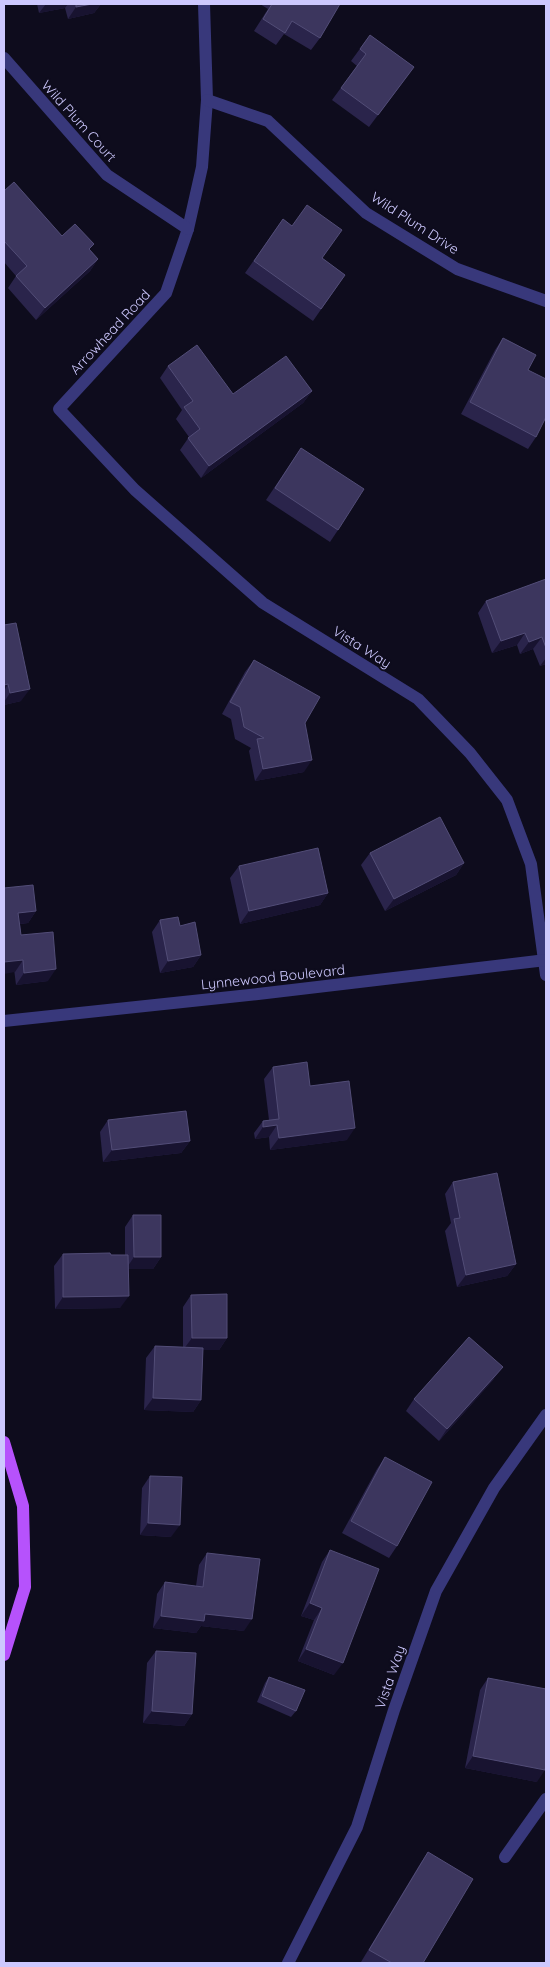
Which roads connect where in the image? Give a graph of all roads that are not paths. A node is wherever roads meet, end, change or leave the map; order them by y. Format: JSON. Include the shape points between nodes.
{"nodes":[{"id":1,"x":204,"y":4,"type":"edge"},
{"id":2,"x":4,"y":58,"type":"edge"},
{"id":3,"x":207,"y":100,"type":"junction"},
{"id":4,"x":188,"y":229,"type":"junction"},
{"id":5,"x":546,"y":300,"type":"edge"},
{"id":6,"x":59,"y":409,"type":"joint"},
{"id":7,"x":545,"y":960,"type":"edge"},
{"id":8,"x":546,"y":975,"type":"edge"},
{"id":9,"x":4,"y":1021,"type":"edge"},
{"id":10,"x":546,"y":1415,"type":"edge"},
{"id":11,"x":4,"y":1442,"type":"edge"},
{"id":12,"x":4,"y":1656,"type":"edge"},
{"id":13,"x":546,"y":1799,"type":"edge"},
{"id":14,"x":505,"y":1857,"type":"dead end"},
{"id":15,"x":288,"y":1963,"type":"edge"}],
"edges":[{"from":1,"to":3,"type":"street","name":"Arrowhead Road"},
{"from":2,"to":4,"type":"street","name":"Wild Plum Court","via":[[107,175]]},
{"from":3,"to":4,"type":"street","name":"Arrowhead Road","via":[[202,167]]},
{"from":3,"to":5,"type":"street","name":"Wild Plum Drive","via":[[268,121],[366,212],[458,269]]},
{"from":4,"to":6,"type":"street","name":"Arrowhead Road","via":[[166,293]]},
{"from":6,"to":7,"type":"street","name":"Vista Way","via":[[135,490],[263,603],[418,699],[470,753],[508,800],[530,864]]},
{"from":7,"to":8,"type":"street","name":"Vista Way"},
{"from":7,"to":9,"type":"street","name":"Lynnewood Boulevard"},
{"from":10,"to":15,"type":"street","name":"Vista Way","via":[[494,1488],[436,1591],[357,1827]]},
{"from":11,"to":12,"type":"main road","via":[[23,1506],[25,1587]]},
{"from":13,"to":14,"type":"street"}]}
